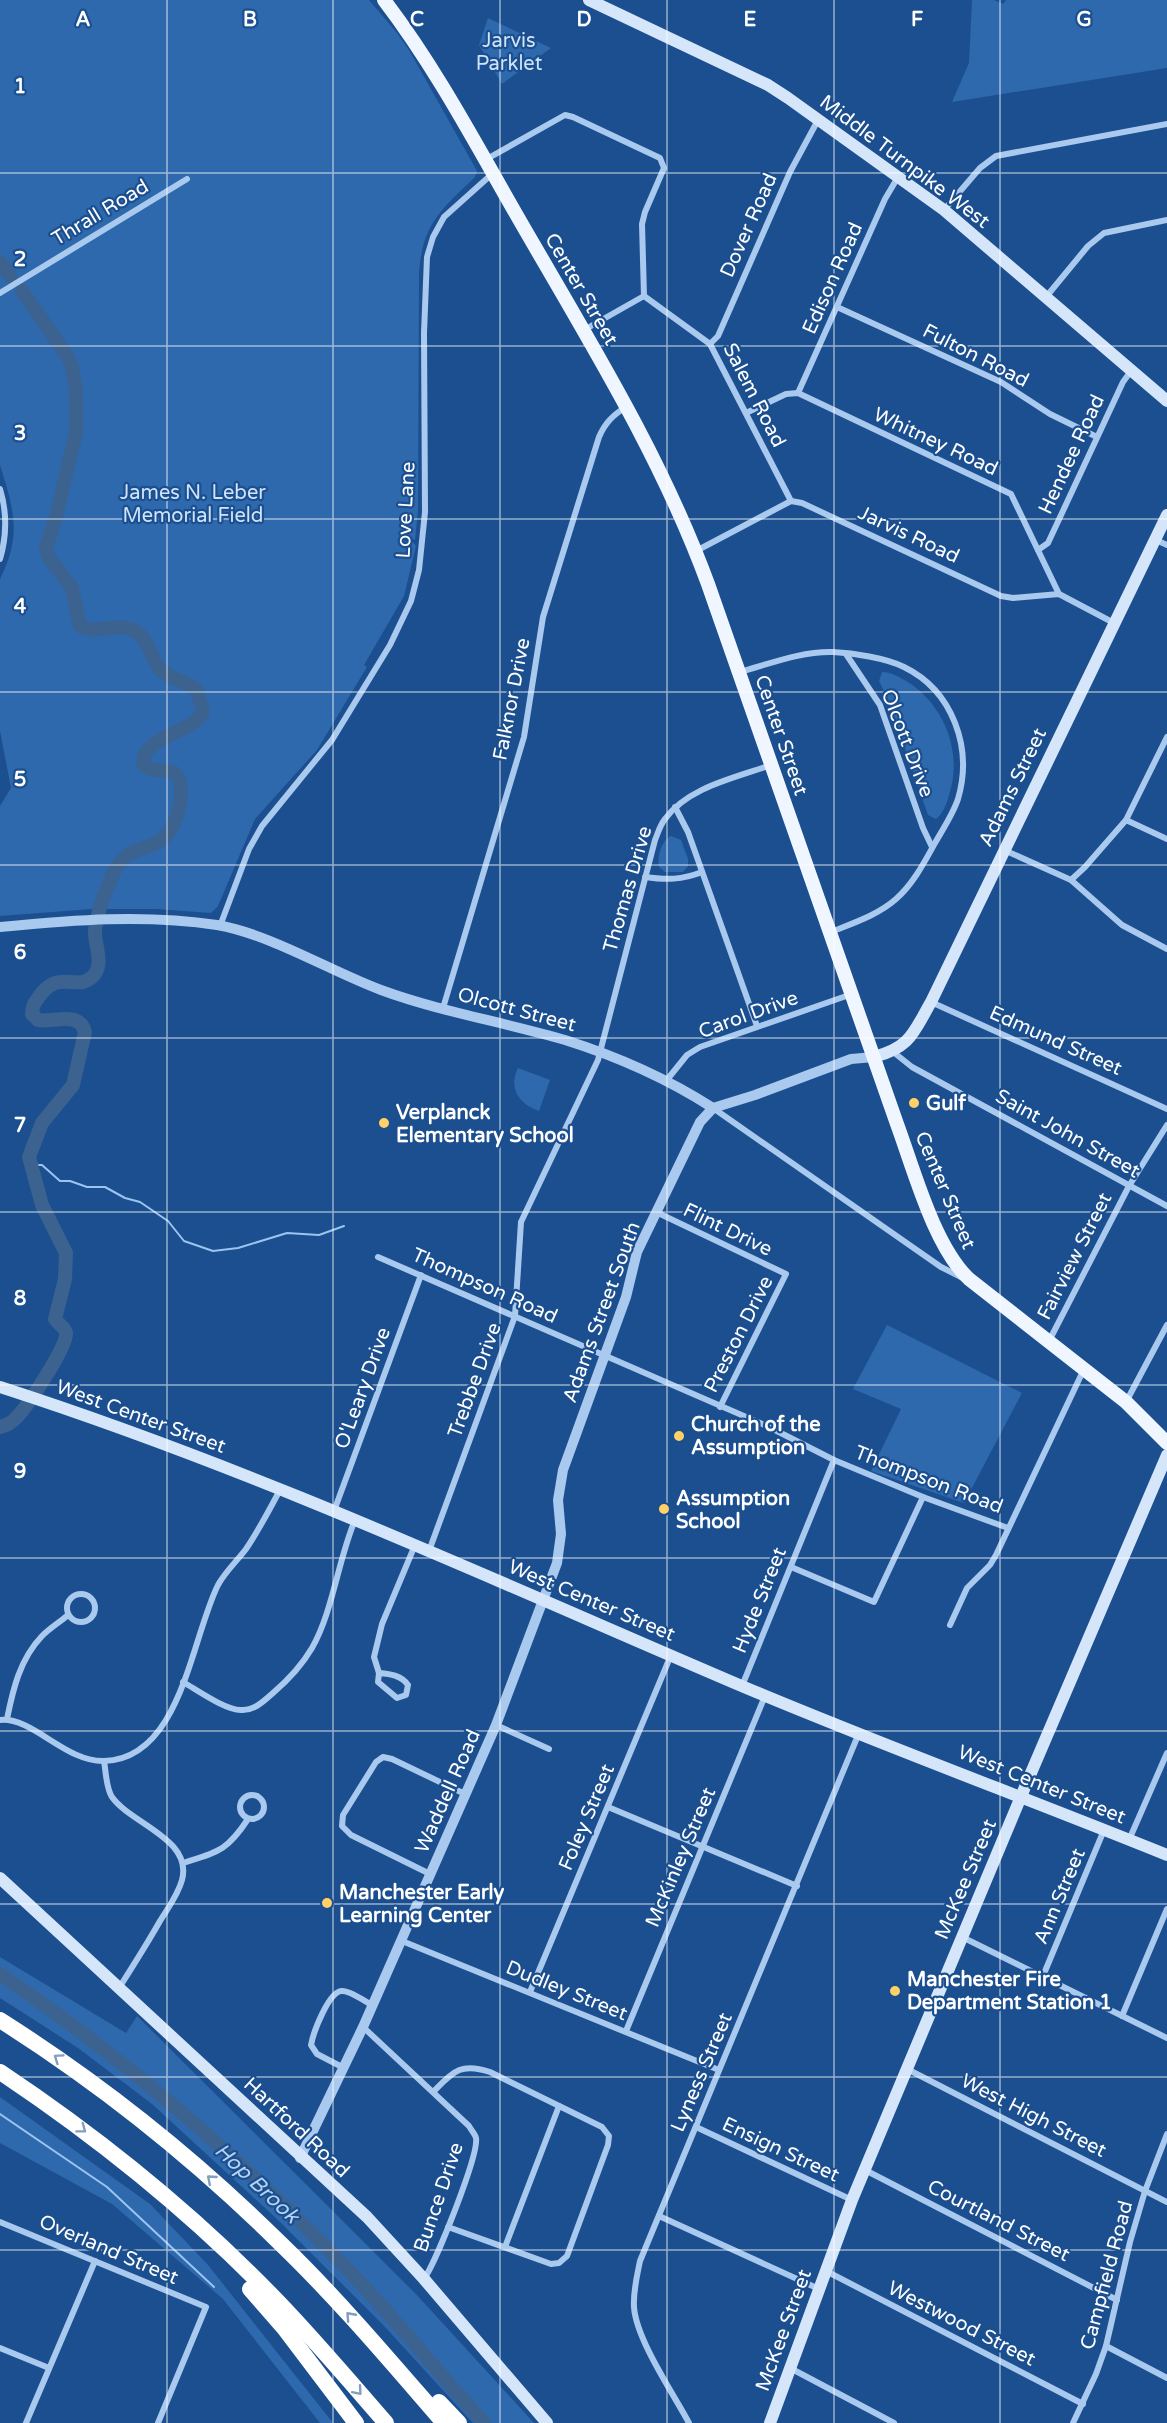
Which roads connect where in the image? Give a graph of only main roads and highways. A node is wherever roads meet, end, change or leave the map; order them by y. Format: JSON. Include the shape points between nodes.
{"nodes":[{"id":1,"x":384,"y":0,"type":"edge"},
{"id":2,"x":589,"y":0,"type":"edge"},
{"id":3,"x":1167,"y":401,"type":"edge"},
{"id":4,"x":1167,"y":515,"type":"edge"},
{"id":5,"x":874,"y":1057,"type":"junction"},
{"id":6,"x":0,"y":1387,"type":"edge"},
{"id":7,"x":1167,"y":1443,"type":"edge"},
{"id":8,"x":1167,"y":1455,"type":"edge"},
{"id":9,"x":1163,"y":1474,"type":"edge"},
{"id":10,"x":1021,"y":1796,"type":"junction"},
{"id":11,"x":1167,"y":1855,"type":"edge"},
{"id":12,"x":0,"y":1878,"type":"edge"},
{"id":13,"x":0,"y":2020,"type":"edge"},
{"id":14,"x":0,"y":2072,"type":"edge"},
{"id":15,"x":185,"y":2214,"type":"junction"},
{"id":16,"x":370,"y":2338,"type":"junction"},
{"id":17,"x":356,"y":2423,"type":"edge"},
{"id":18,"x":386,"y":2423,"type":"edge"},
{"id":19,"x":444,"y":2423,"type":"edge"},
{"id":20,"x":459,"y":2423,"type":"edge"},
{"id":21,"x":546,"y":2423,"type":"edge"},
{"id":22,"x":770,"y":2423,"type":"edge"}],
"edges":[{"from":1,"to":5,"type":"main road","name":"Center Street","via":[[420,51],[485,160],[664,479],[739,672]]},
{"from":2,"to":3,"type":"main road","name":"Middle Turnpike West","via":[[768,85],[944,210]]},
{"from":4,"to":5,"type":"main road","name":"Adams Street","via":[[931,1002],[908,1042]]},
{"from":5,"to":7,"type":"main road","name":"Center Street","via":[[935,1224],[954,1262],[972,1282],[1126,1402]]},
{"from":6,"to":10,"type":"main road","name":"West Center Street","via":[[176,1447],[765,1696]]},
{"from":8,"to":9,"type":"main road","name":"McKee Street"},
{"from":9,"to":10,"type":"main road","name":"McKee Street"},
{"from":10,"to":11,"type":"main road","name":"West Center Street"},
{"from":10,"to":22,"type":"main road","name":"McKee Street","via":[[852,2200]]},
{"from":12,"to":21,"type":"main road","name":"Hartford Road","via":[[367,2217]]},
{"from":16,"to":13,"type":"highway","one_way":true,"via":[[282,2244],[203,2172],[114,2099]]},
{"from":14,"to":15,"type":"highway","one_way":true,"via":[[102,2144]]},
{"from":15,"to":17,"type":"highway","via":[[285,2328]]},
{"from":15,"to":18,"type":"highway","one_way":true,"via":[[282,2306]]},
{"from":16,"to":19,"type":"highway"},
{"from":16,"to":20,"type":"highway","via":[[409,2369]]}]}
